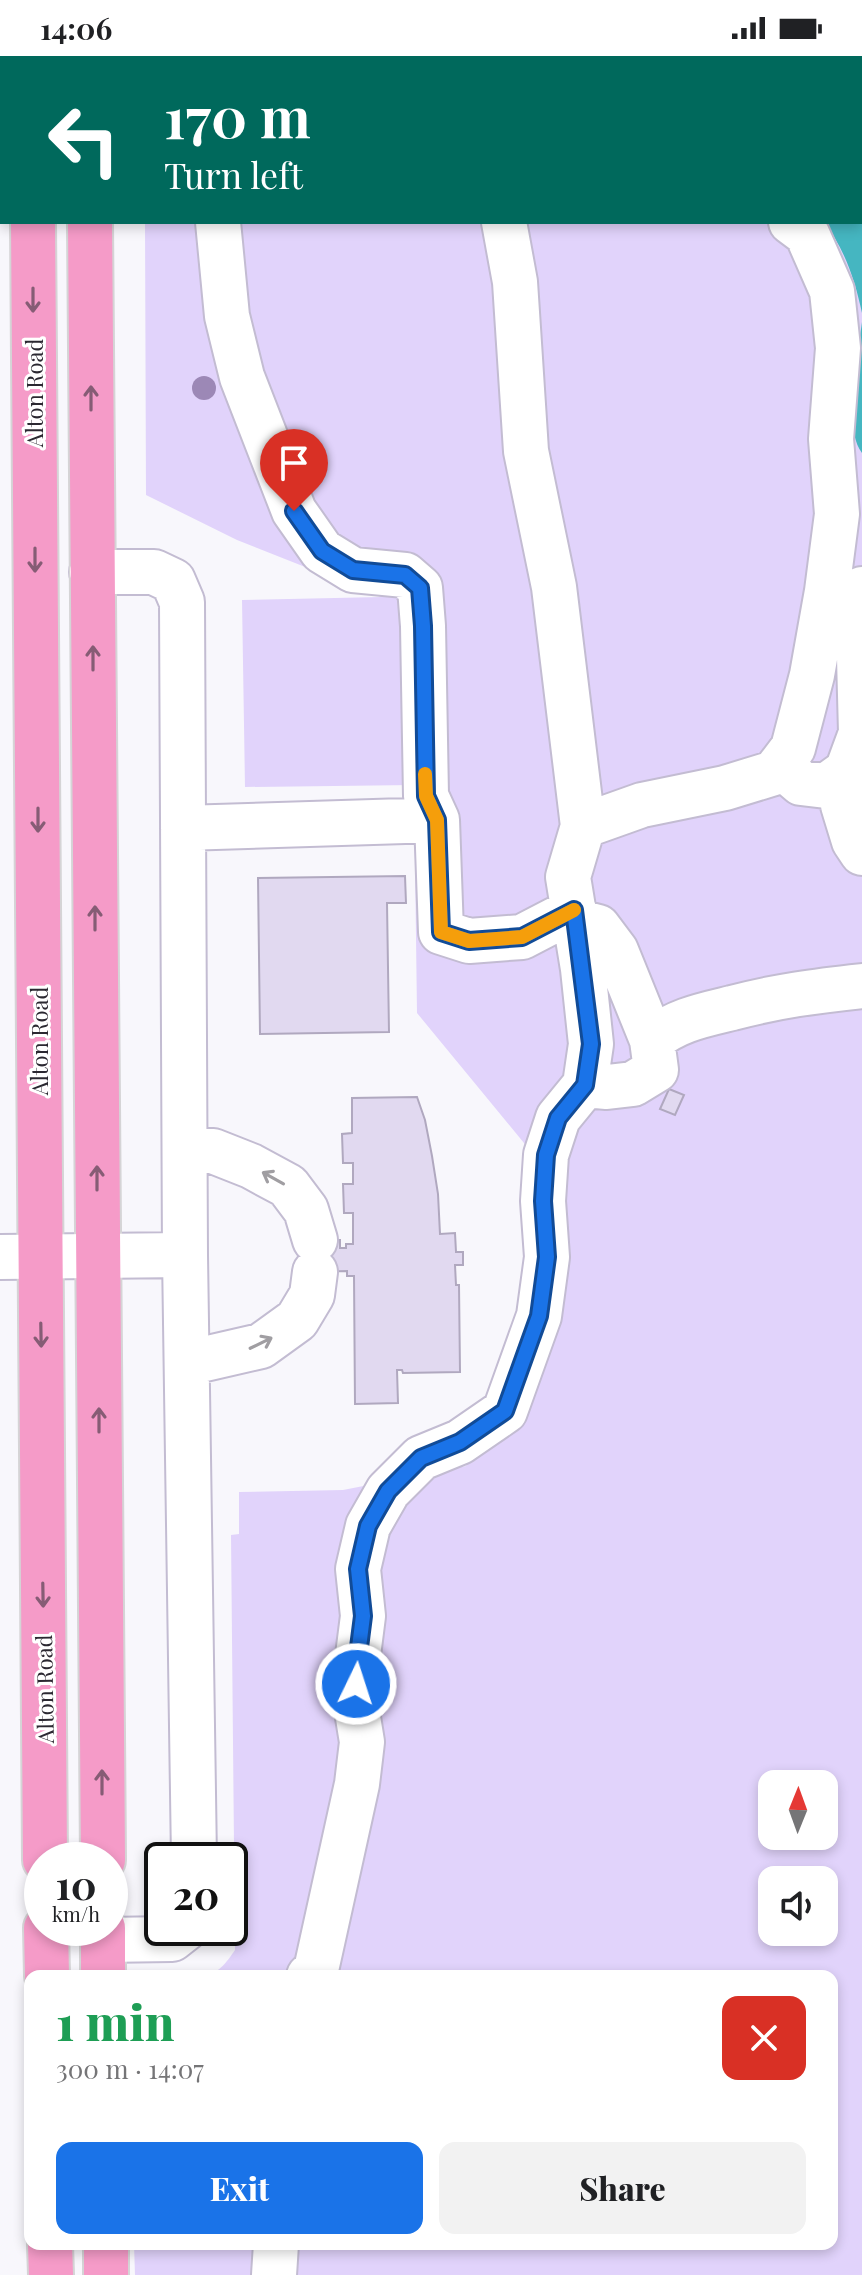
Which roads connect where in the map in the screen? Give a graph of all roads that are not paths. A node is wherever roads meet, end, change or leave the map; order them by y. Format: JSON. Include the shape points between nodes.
{"nodes":[{"id":1,"x":33,"y":224,"type":"edge"},
{"id":2,"x":90,"y":224,"type":"edge"},
{"id":3,"x":218,"y":224,"type":"edge"},
{"id":4,"x":504,"y":224,"type":"edge"},
{"id":5,"x":794,"y":224,"type":"edge"},
{"id":6,"x":92,"y":572,"type":"junction"},
{"id":7,"x":862,"y":589,"type":"edge"},
{"id":8,"x":780,"y":765,"type":"junction"},
{"id":9,"x":847,"y":771,"type":"junction"},
{"id":10,"x":437,"y":820,"type":"junction"},
{"id":11,"x":583,"y":826,"type":"junction"},
{"id":12,"x":183,"y":828,"type":"junction"},
{"id":13,"x":862,"y":853,"type":"edge"},
{"id":14,"x":574,"y":916,"type":"junction"},
{"id":15,"x":862,"y":986,"type":"edge"},
{"id":16,"x":652,"y":1040,"type":"junction"},
{"id":17,"x":585,"y":1085,"type":"junction"},
{"id":18,"x":185,"y":1150,"type":"junction"},
{"id":19,"x":185,"y":1255,"type":"junction"},
{"id":20,"x":98,"y":1256,"type":"junction"},
{"id":21,"x":20,"y":1257,"type":"edge"},
{"id":22,"x":187,"y":1363,"type":"junction"},
{"id":23,"x":44,"y":1842,"type":"edge"},
{"id":24,"x":103,"y":1842,"type":"edge"},
{"id":25,"x":194,"y":1842,"type":"edge"},
{"id":26,"x":144,"y":1943,"type":"edge"},
{"id":27,"x":46,"y":1946,"type":"edge"},
{"id":28,"x":103,"y":1948,"type":"edge"},
{"id":29,"x":47,"y":1970,"type":"edge"},
{"id":30,"x":316,"y":1970,"type":"edge"},
{"id":31,"x":50,"y":2250,"type":"edge"},
{"id":32,"x":106,"y":2250,"type":"edge"},
{"id":33,"x":276,"y":2250,"type":"edge"},
{"id":34,"x":51,"y":2275,"type":"edge"},
{"id":35,"x":106,"y":2275,"type":"edge"},
{"id":36,"x":274,"y":2275,"type":"edge"}],
"edges":[{"from":1,"to":21,"type":"highway","name":"Alton Road","one_way":true},
{"from":6,"to":2,"type":"highway","one_way":true},
{"from":3,"to":10,"type":"street","via":[[227,316],[242,377],[294,511],[322,551],[353,570],[405,575],[420,588],[426,796]]},
{"from":4,"to":11,"type":"street","via":[[515,282],[526,451],[554,587]]},
{"from":5,"to":8,"type":"street","via":[[807,234],[832,291],[838,348],[831,439],[837,514],[812,675],[793,748]]},
{"from":6,"to":12,"type":"street","via":[[154,572],[173,581],[182,602]]},
{"from":20,"to":6,"type":"highway","one_way":true},
{"from":7,"to":9,"type":"street","via":[[861,733]]},
{"from":8,"to":9,"type":"street","via":[[801,783],[826,786]]},
{"from":8,"to":11,"type":"street","via":[[762,777],[642,805]]},
{"from":9,"to":13,"type":"street","via":[[843,805]]},
{"from":10,"to":12,"type":"street"},
{"from":10,"to":14,"type":"street","via":[[441,932],[469,941],[522,937]]},
{"from":11,"to":14,"type":"street","via":[[568,877]]},
{"from":12,"to":18,"type":"street"},
{"from":14,"to":16,"type":"street","via":[[598,927],[616,951]]},
{"from":14,"to":17,"type":"street","via":[[591,1044]]},
{"from":15,"to":16,"type":"street","via":[[788,994],[700,1016],[668,1027]]},
{"from":16,"to":17,"type":"street","via":[[656,1070],[633,1084]]},
{"from":17,"to":30,"type":"street","via":[[558,1118],[546,1155],[547,1257],[539,1316],[505,1411],[460,1442],[421,1458],[388,1491],[368,1526],[358,1569],[363,1616],[356,1705],[362,1742]]},
{"from":18,"to":19,"type":"street"},
{"from":22,"to":18,"type":"street","one_way":true,"via":[[261,1346],[297,1320],[312,1295],[315,1256],[306,1210],[288,1186],[213,1151]]},
{"from":19,"to":20,"type":"street"},
{"from":19,"to":22,"type":"street"},
{"from":20,"to":21,"type":"street"},
{"from":24,"to":20,"type":"highway","one_way":true},
{"from":21,"to":23,"type":"highway","name":"Alton Road","one_way":true},
{"from":22,"to":25,"type":"street"},
{"from":26,"to":28,"type":"street"},
{"from":27,"to":29,"type":"highway"},
{"from":31,"to":34,"type":"highway"},
{"from":32,"to":35,"type":"highway"},
{"from":33,"to":36,"type":"street"}]}
